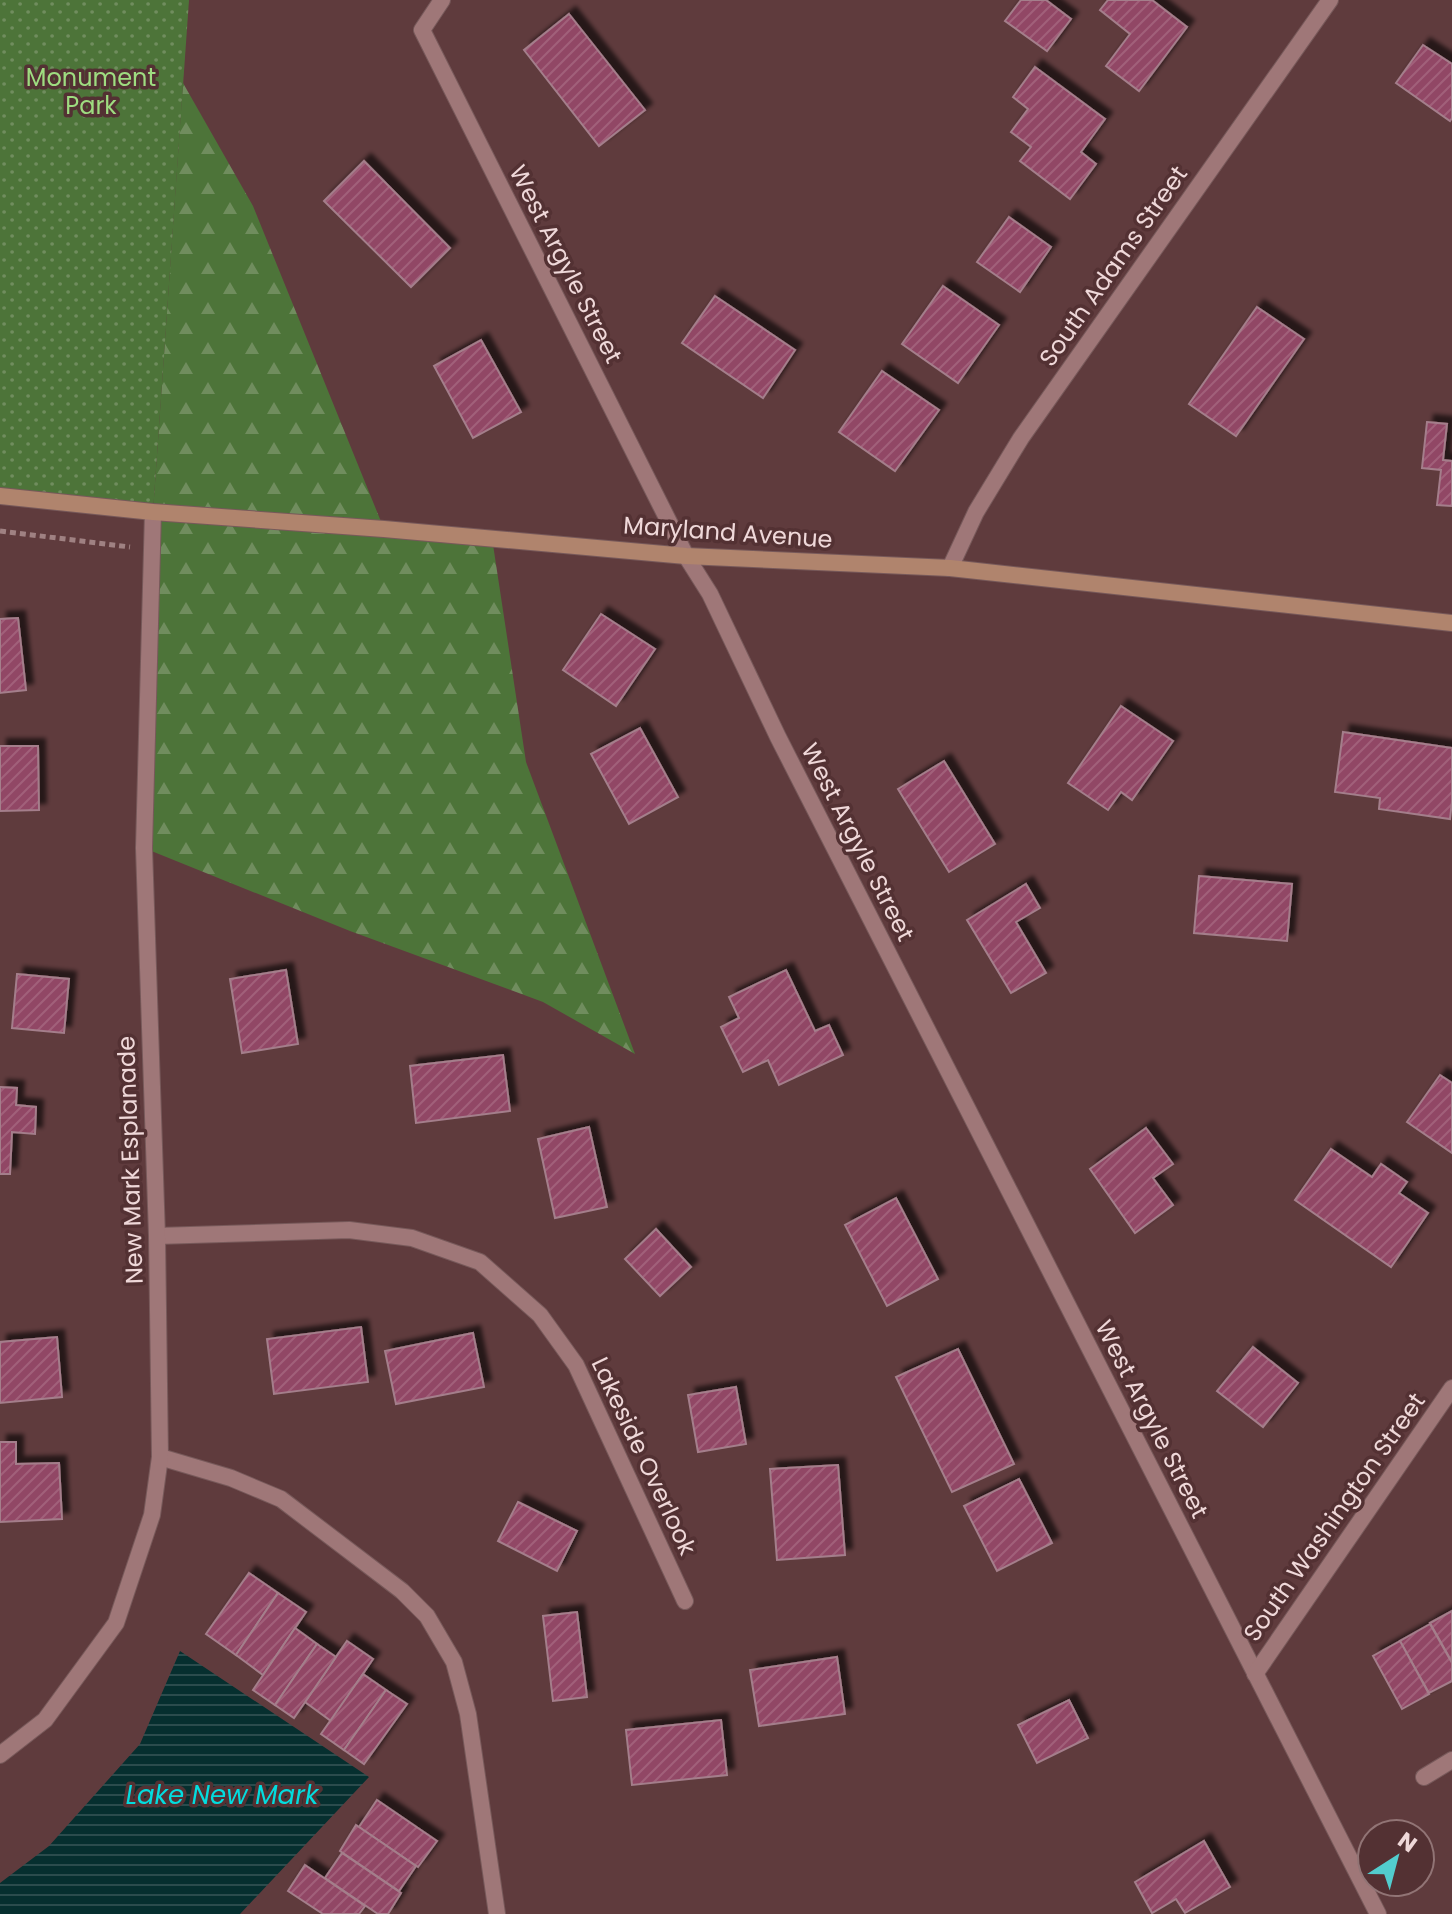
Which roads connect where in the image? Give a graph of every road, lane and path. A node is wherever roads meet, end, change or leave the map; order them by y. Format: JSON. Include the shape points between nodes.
{"nodes":[{"id":1,"x":442,"y":0,"type":"edge"},
{"id":2,"x":1330,"y":0,"type":"edge"},
{"id":3,"x":0,"y":496,"type":"edge"},
{"id":4,"x":153,"y":512,"type":"junction"},
{"id":5,"x":0,"y":531,"type":"edge"},
{"id":6,"x":152,"y":550,"type":"junction"},
{"id":7,"x":686,"y":556,"type":"junction"},
{"id":8,"x":950,"y":568,"type":"junction"},
{"id":9,"x":1452,"y":623,"type":"edge"},
{"id":10,"x":157,"y":1236,"type":"junction"},
{"id":11,"x":1452,"y":1388,"type":"edge"},
{"id":12,"x":160,"y":1457,"type":"junction"},
{"id":13,"x":685,"y":1601,"type":"dead end"},
{"id":14,"x":1255,"y":1674,"type":"junction"},
{"id":15,"x":0,"y":1755,"type":"edge"},
{"id":16,"x":1452,"y":1760,"type":"edge"},
{"id":17,"x":1424,"y":1777,"type":"dead end"},
{"id":18,"x":497,"y":1914,"type":"edge"},
{"id":19,"x":1378,"y":1914,"type":"edge"}],
"edges":[{"from":1,"to":7,"type":"street","name":"West Argyle Street","via":[[422,30]]},
{"from":2,"to":8,"type":"street","name":"South Adams Street","via":[[1021,438],[976,512]]},
{"from":3,"to":4,"type":"main road","name":"Maryland Avenue"},
{"from":4,"to":6,"type":"street","name":"New Mark Esplanade"},
{"from":4,"to":7,"type":"main road","name":"Maryland Avenue"},
{"from":5,"to":6,"type":"path"},
{"from":6,"to":10,"type":"street","name":"New Mark Esplanade","via":[[144,848]]},
{"from":7,"to":8,"type":"main road","name":"Maryland Avenue"},
{"from":7,"to":14,"type":"street","name":"West Argyle Street","via":[[710,594]]},
{"from":8,"to":9,"type":"main road","name":"Maryland Avenue"},
{"from":10,"to":12,"type":"street","name":"New Mark Esplanade"},
{"from":10,"to":13,"type":"street","name":"Lakeside Overlook","via":[[349,1230],[412,1238],[480,1262],[540,1315],[576,1365]]},
{"from":11,"to":14,"type":"street","name":"South Washington Street"},
{"from":12,"to":15,"type":"street","name":"New Mark Esplanade","via":[[152,1515],[116,1623],[45,1720]]},
{"from":12,"to":18,"type":"street","via":[[281,1499],[427,1616],[454,1662],[468,1714]]},
{"from":14,"to":19,"type":"street","name":"West Argyle Street"},
{"from":16,"to":17,"type":"street"}]}
